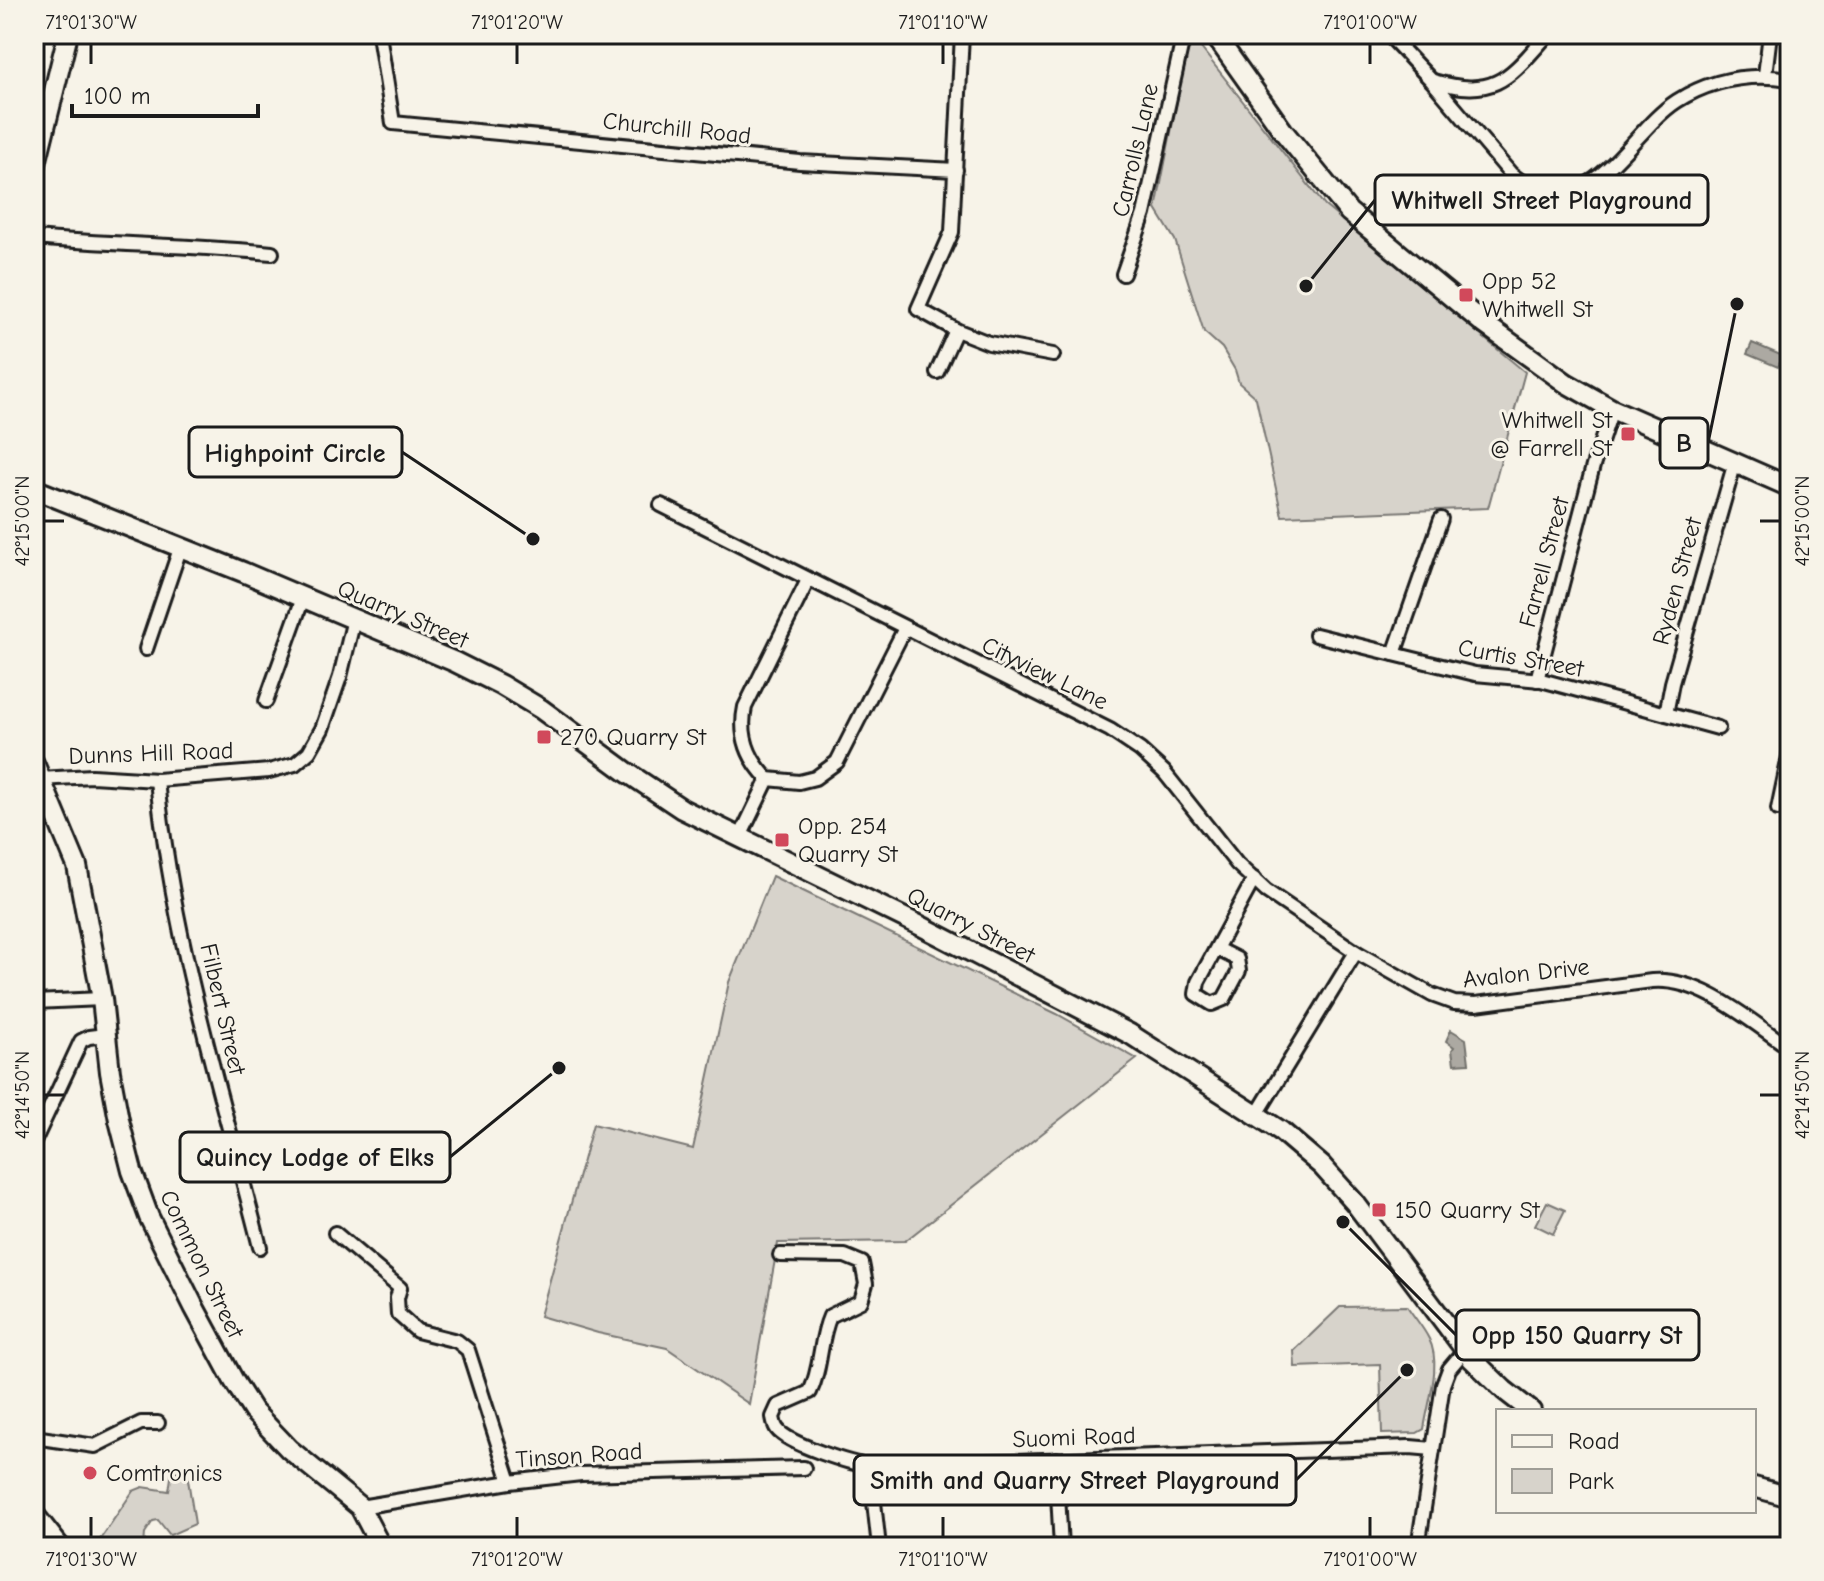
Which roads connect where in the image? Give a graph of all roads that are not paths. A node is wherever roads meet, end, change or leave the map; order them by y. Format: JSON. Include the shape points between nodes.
{"nodes":[{"id":1,"x":68,"y":34,"type":"edge"},
{"id":2,"x":379,"y":34,"type":"edge"},
{"id":3,"x":962,"y":34,"type":"edge"},
{"id":4,"x":1184,"y":34,"type":"edge"},
{"id":5,"x":1214,"y":34,"type":"edge"},
{"id":6,"x":1388,"y":34,"type":"edge"},
{"id":7,"x":1548,"y":34,"type":"edge"},
{"id":8,"x":1770,"y":34,"type":"edge"},
{"id":9,"x":1765,"y":75,"type":"junction"},
{"id":10,"x":1790,"y":79,"type":"edge"},
{"id":11,"x":1432,"y":81,"type":"junction"},
{"id":12,"x":956,"y":170,"type":"junction"},
{"id":13,"x":34,"y":172,"type":"edge"},
{"id":14,"x":34,"y":238,"type":"edge"},
{"id":15,"x":272,"y":253,"type":"dead end"},
{"id":16,"x":1123,"y":274,"type":"dead end"},
{"id":17,"x":956,"y":330,"type":"junction"},
{"id":18,"x":1053,"y":355,"type":"dead end"},
{"id":19,"x":937,"y":372,"type":"dead end"},
{"id":20,"x":1612,"y":409,"type":"junction"},
{"id":21,"x":1735,"y":462,"type":"junction"},
{"id":22,"x":1790,"y":487,"type":"edge"},
{"id":23,"x":34,"y":489,"type":"edge"},
{"id":24,"x":661,"y":505,"type":"dead end"},
{"id":25,"x":1441,"y":519,"type":"dead end"},
{"id":26,"x":181,"y":546,"type":"junction"},
{"id":27,"x":808,"y":580,"type":"junction"},
{"id":28,"x":303,"y":598,"type":"junction"},
{"id":29,"x":354,"y":619,"type":"junction"},
{"id":30,"x":905,"y":628,"type":"junction"},
{"id":31,"x":1316,"y":635,"type":"dead end"},
{"id":32,"x":146,"y":649,"type":"dead end"},
{"id":33,"x":1394,"y":654,"type":"junction"},
{"id":34,"x":1537,"y":680,"type":"junction"},
{"id":35,"x":266,"y":701,"type":"dead end"},
{"id":36,"x":1666,"y":714,"type":"junction"},
{"id":37,"x":1718,"y":728,"type":"dead end"},
{"id":38,"x":1790,"y":752,"type":"edge"},
{"id":39,"x":37,"y":771,"type":"edge"},
{"id":40,"x":768,"y":779,"type":"junction"},
{"id":41,"x":157,"y":780,"type":"junction"},
{"id":42,"x":1778,"y":809,"type":"dead end"},
{"id":43,"x":740,"y":837,"type":"junction"},
{"id":44,"x":1254,"y":879,"type":"junction"},
{"id":45,"x":1217,"y":949,"type":"dead end"},
{"id":46,"x":1356,"y":952,"type":"junction"},
{"id":47,"x":102,"y":999,"type":"junction"},
{"id":48,"x":34,"y":1002,"type":"edge"},
{"id":49,"x":105,"y":1035,"type":"junction"},
{"id":50,"x":1790,"y":1048,"type":"edge"},
{"id":51,"x":1256,"y":1116,"type":"junction"},
{"id":52,"x":34,"y":1142,"type":"edge"},
{"id":53,"x":335,"y":1233,"type":"dead end"},
{"id":54,"x":260,"y":1247,"type":"dead end"},
{"id":55,"x":780,"y":1255,"type":"dead end"},
{"id":56,"x":1465,"y":1350,"type":"junction"},
{"id":57,"x":1528,"y":1409,"type":"edge"},
{"id":58,"x":158,"y":1423,"type":"dead end"},
{"id":59,"x":34,"y":1437,"type":"edge"},
{"id":60,"x":1433,"y":1449,"type":"junction"},
{"id":61,"x":1056,"y":1459,"type":"junction"},
{"id":62,"x":870,"y":1466,"type":"junction"},
{"id":63,"x":804,"y":1468,"type":"dead end"},
{"id":64,"x":510,"y":1482,"type":"junction"},
{"id":65,"x":1756,"y":1488,"type":"edge"},
{"id":66,"x":1790,"y":1497,"type":"edge"},
{"id":67,"x":360,"y":1507,"type":"junction"},
{"id":68,"x":34,"y":1514,"type":"edge"},
{"id":69,"x":60,"y":1547,"type":"edge"},
{"id":70,"x":381,"y":1547,"type":"edge"},
{"id":71,"x":879,"y":1547,"type":"edge"},
{"id":72,"x":1061,"y":1547,"type":"edge"},
{"id":73,"x":1418,"y":1547,"type":"edge"}],
"edges":[{"from":1,"to":13,"type":"main road"},
{"from":2,"to":12,"type":"street","name":"Churchill Road","via":[[393,123],[800,162]]},
{"from":3,"to":12,"type":"street"},
{"from":4,"to":16,"type":"street","name":"Carrolls Lane","via":[[1144,214]]},
{"from":5,"to":20,"type":"main road","via":[[1349,212],[1483,323]]},
{"from":6,"to":11,"type":"street"},
{"from":7,"to":11,"type":"street","via":[[1497,83],[1464,89]]},
{"from":8,"to":9,"type":"street"},
{"from":9,"to":10,"type":"street"},
{"from":9,"to":11,"type":"street","via":[[1708,86],[1679,100],[1657,116],[1603,175],[1558,192],[1536,188],[1511,174]]},
{"from":12,"to":17,"type":"street","via":[[952,232],[918,309]]},
{"from":14,"to":15,"type":"street"},
{"from":17,"to":18,"type":"street","via":[[989,343]]},
{"from":17,"to":19,"type":"street"},
{"from":20,"to":21,"type":"main road"},
{"from":20,"to":34,"type":"street","name":"Farrell Street"},
{"from":21,"to":22,"type":"main road"},
{"from":21,"to":36,"type":"street","name":"Ryden Street"},
{"from":23,"to":26,"type":"main road","name":"Quarry Street"},
{"from":24,"to":27,"type":"street","name":"Cityview Lane"},
{"from":25,"to":33,"type":"street"},
{"from":26,"to":28,"type":"main road","name":"Quarry Street"},
{"from":26,"to":32,"type":"street"},
{"from":27,"to":30,"type":"street","name":"Cityview Lane"},
{"from":27,"to":40,"type":"street","via":[[741,723],[749,754]]},
{"from":28,"to":29,"type":"main road","name":"Quarry Street"},
{"from":28,"to":35,"type":"street"},
{"from":29,"to":41,"type":"street","name":"Dunns Hill Road","via":[[322,729],[295,764]]},
{"from":29,"to":43,"type":"main road","name":"Quarry Street","via":[[501,685],[682,809]]},
{"from":30,"to":40,"type":"street","via":[[837,762],[799,782]]},
{"from":30,"to":44,"type":"street","name":"Cityview Lane","via":[[1140,750]]},
{"from":31,"to":33,"type":"street","name":"Curtis Street"},
{"from":33,"to":34,"type":"street","name":"Curtis Street","via":[[1475,674]]},
{"from":34,"to":36,"type":"street","name":"Curtis Street"},
{"from":36,"to":37,"type":"street","name":"Curtis Street"},
{"from":38,"to":42,"type":"street"},
{"from":39,"to":41,"type":"street","name":"Dunns Hill Road"},
{"from":39,"to":47,"type":"main road","name":"Common Street","via":[[77,866]]},
{"from":40,"to":43,"type":"street"},
{"from":41,"to":54,"type":"street","name":"Filbert Street","via":[[172,893]]},
{"from":43,"to":51,"type":"main road","name":"Quarry Street","via":[[1130,1034]]},
{"from":44,"to":45,"type":"street"},
{"from":44,"to":46,"type":"street","name":"Cityview Lane"},
{"from":46,"to":50,"type":"street","name":"Avalon Drive","via":[[1454,1003],[1676,981],[1709,993]]},
{"from":46,"to":51,"type":"street"},
{"from":47,"to":48,"type":"street"},
{"from":47,"to":49,"type":"main road","name":"Common Street"},
{"from":49,"to":52,"type":"street","via":[[81,1041]]},
{"from":49,"to":67,"type":"main road","name":"Common Street","via":[[132,1171],[200,1320],[253,1411],[289,1449]]},
{"from":51,"to":56,"type":"main road","name":"Quarry Street","via":[[1291,1139],[1340,1185]]},
{"from":53,"to":64,"type":"street","via":[[400,1288],[398,1314],[417,1331],[457,1341],[468,1350]]},
{"from":55,"to":62,"type":"street","name":"Suomi Road","via":[[845,1256],[862,1263],[866,1284],[861,1301],[830,1316],[810,1392],[778,1406],[773,1417],[777,1429],[790,1438],[848,1463]]},
{"from":56,"to":57,"type":"main road","name":"Quarry Street"},
{"from":56,"to":60,"type":"street","via":[[1445,1379]]},
{"from":58,"to":59,"type":"street","via":[[141,1423],[95,1446]]},
{"from":60,"to":61,"type":"street","name":"Suomi Road"},
{"from":60,"to":73,"type":"street"},
{"from":61,"to":62,"type":"street","name":"Suomi Road"},
{"from":61,"to":72,"type":"street"},
{"from":62,"to":71,"type":"street"},
{"from":63,"to":64,"type":"street","name":"Tinson Road","via":[[581,1474]]},
{"from":64,"to":67,"type":"street","name":"Tinson Road"},
{"from":65,"to":66,"type":"main road"},
{"from":67,"to":70,"type":"main road","name":"Common Street"},
{"from":68,"to":69,"type":"main road"}]}
